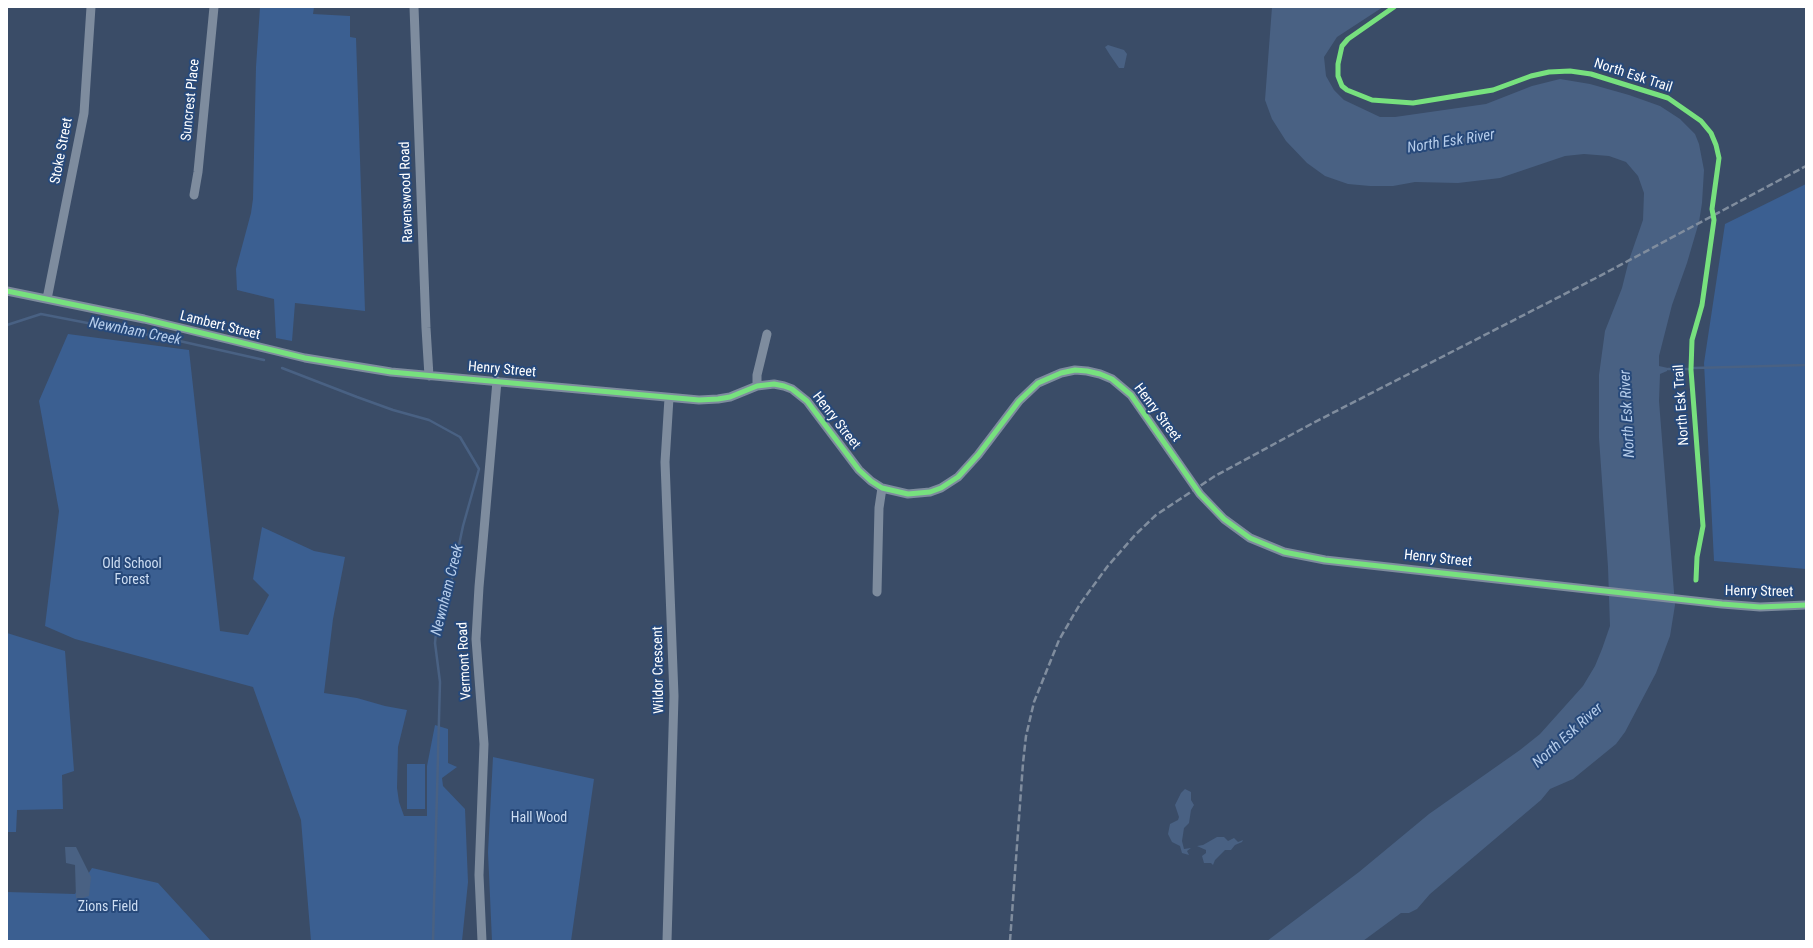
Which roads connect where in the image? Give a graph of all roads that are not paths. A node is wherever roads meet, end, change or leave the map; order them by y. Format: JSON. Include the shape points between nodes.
{"nodes":[{"id":1,"x":91,"y":7,"type":"edge"},
{"id":2,"x":214,"y":7,"type":"edge"},
{"id":3,"x":414,"y":7,"type":"edge"},
{"id":4,"x":194,"y":195,"type":"dead end"},
{"id":5,"x":7,"y":291,"type":"edge"},
{"id":6,"x":48,"y":299,"type":"junction"},
{"id":7,"x":767,"y":334,"type":"dead end"},
{"id":8,"x":429,"y":376,"type":"junction"},
{"id":9,"x":497,"y":381,"type":"junction"},
{"id":10,"x":757,"y":386,"type":"junction"},
{"id":11,"x":669,"y":398,"type":"junction"},
{"id":12,"x":882,"y":488,"type":"junction"},
{"id":13,"x":877,"y":592,"type":"dead end"},
{"id":14,"x":1806,"y":605,"type":"edge"},
{"id":15,"x":482,"y":941,"type":"edge"},
{"id":16,"x":667,"y":941,"type":"edge"}],
"edges":[{"from":1,"to":6,"type":"street","name":"Stoke Street","via":[[84,113]]},
{"from":2,"to":4,"type":"street","name":"Suncrest Place"},
{"from":3,"to":8,"type":"street","name":"Ravenswood Road"},
{"from":5,"to":6,"type":"street","name":"Lambert Street"},
{"from":6,"to":8,"type":"street","name":"Lambert Street","via":[[144,319],[304,358]]},
{"from":7,"to":10,"type":"street","via":[[757,375]]},
{"from":8,"to":9,"type":"street","name":"Henry Street"},
{"from":9,"to":11,"type":"street","name":"Henry Street"},
{"from":9,"to":15,"type":"street","name":"Vermont Road","via":[[476,639],[484,744],[479,876]]},
{"from":10,"to":11,"type":"street","name":"Henry Street","via":[[718,400]]},
{"from":10,"to":12,"type":"street","name":"Henry Street","via":[[774,384],[792,389],[800,395],[859,470]]},
{"from":11,"to":16,"type":"street","name":"Wildor Crescent","via":[[665,462],[674,696]]},
{"from":12,"to":13,"type":"street"},
{"from":12,"to":14,"type":"street","name":"Henry Street","via":[[919,494],[950,483],[966,469],[1019,401],[1038,383],[1061,373],[1087,371],[1112,379],[1126,390],[1211,507],[1234,528],[1284,552],[1325,560],[1722,604],[1760,607]]}]}
